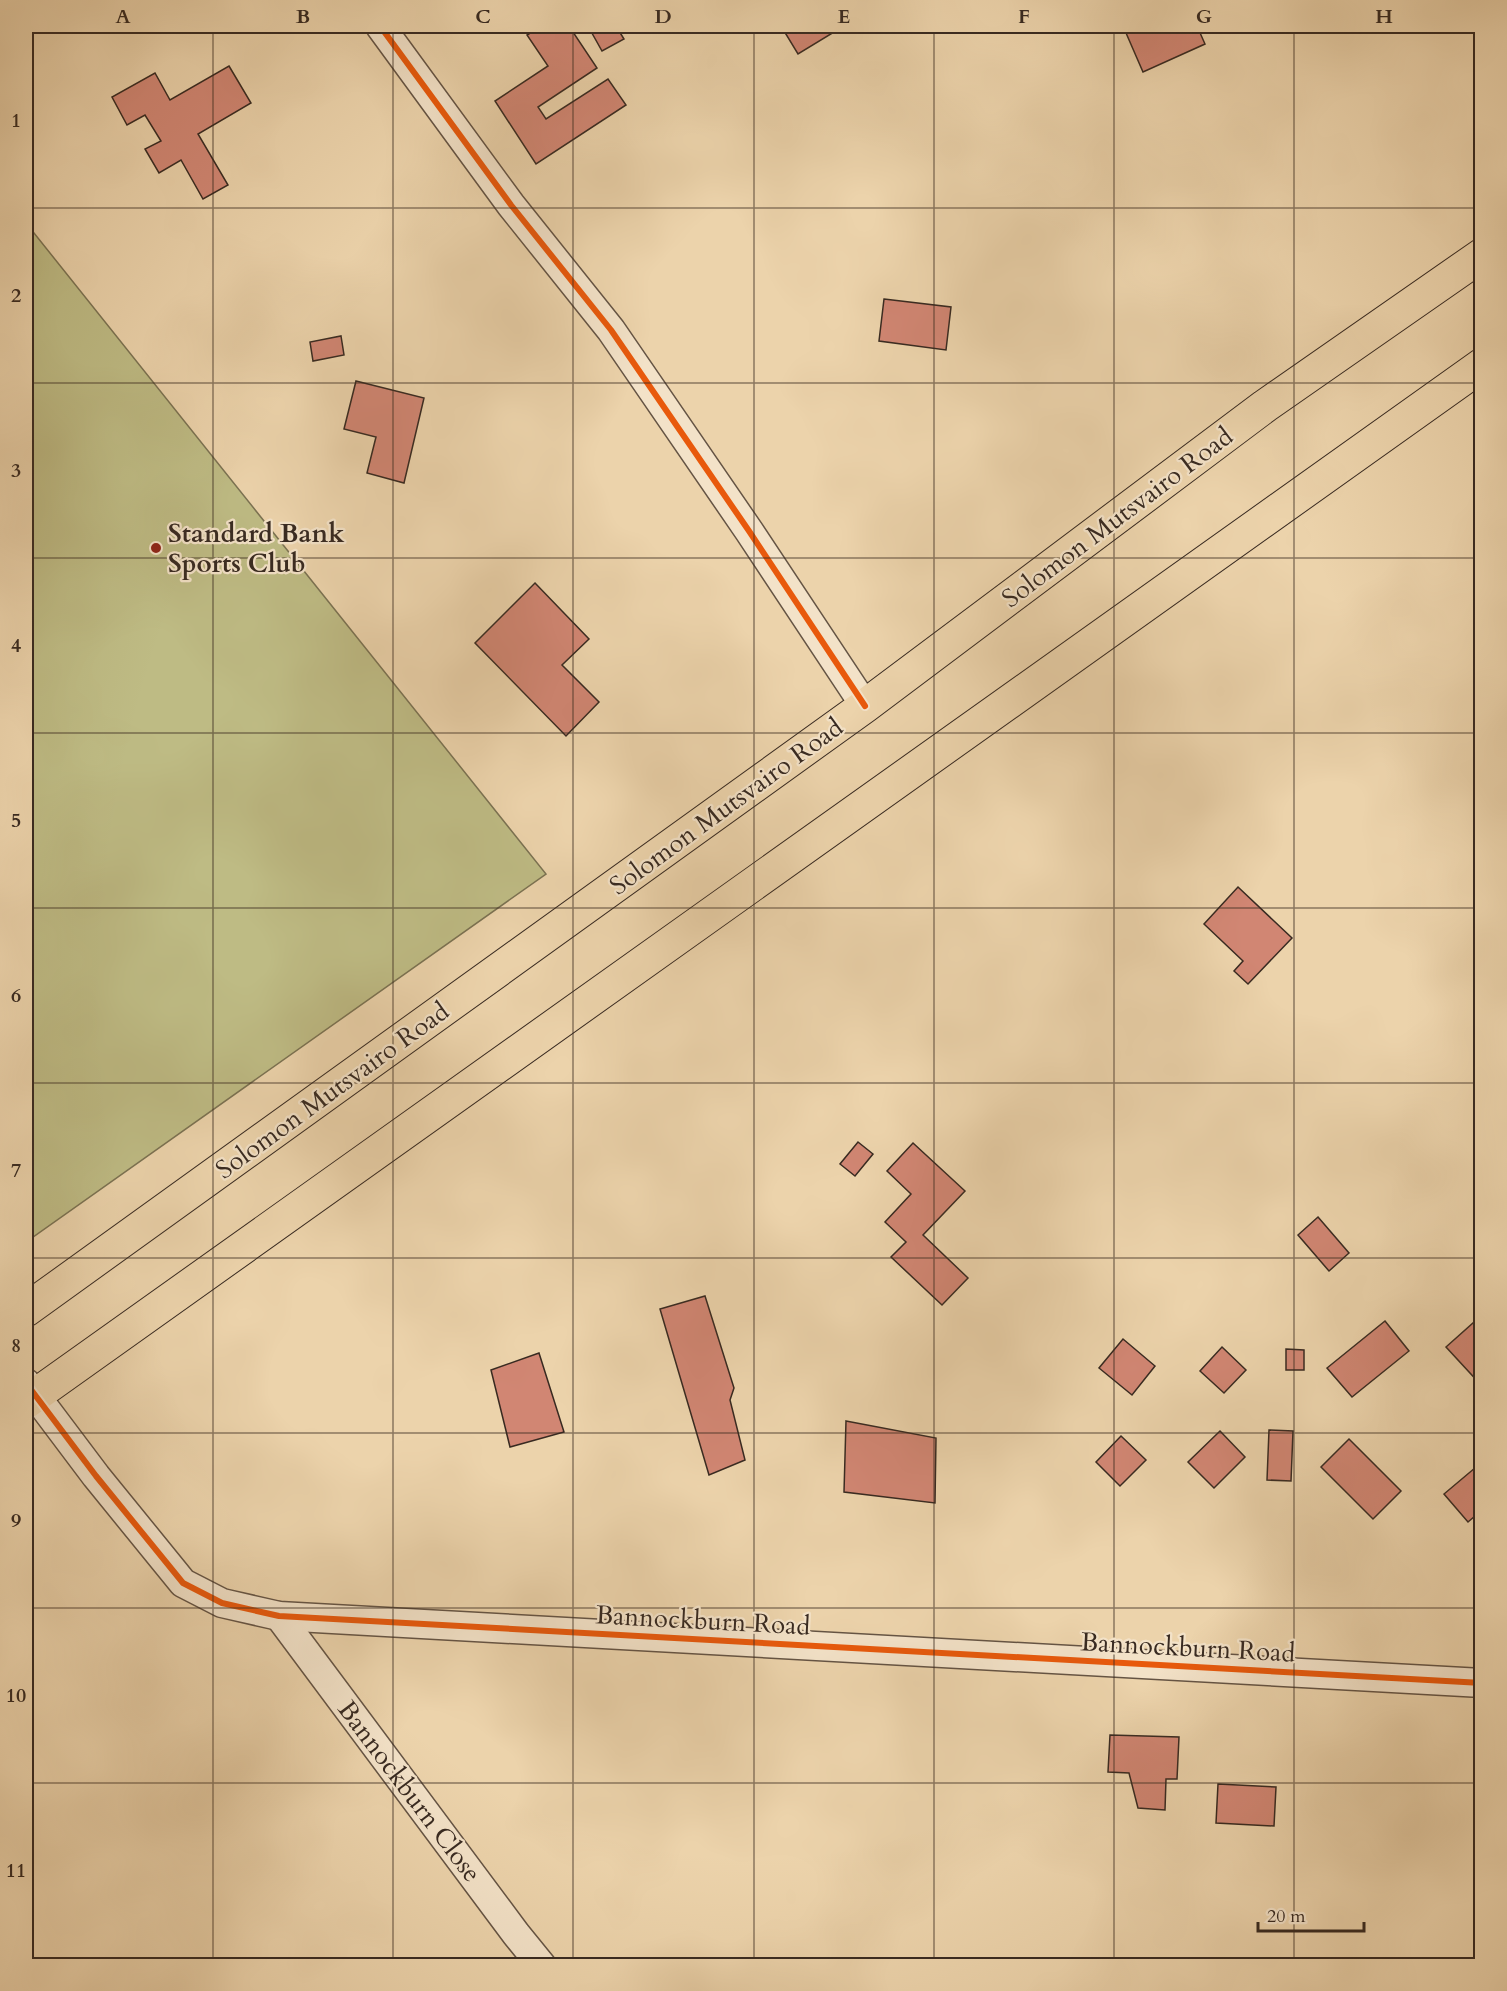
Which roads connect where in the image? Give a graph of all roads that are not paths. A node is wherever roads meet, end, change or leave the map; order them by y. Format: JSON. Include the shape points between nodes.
{"nodes":[{"id":1,"x":380,"y":26,"type":"edge"},
{"id":2,"x":1482,"y":255,"type":"edge"},
{"id":3,"x":1482,"y":365,"type":"edge"},
{"id":4,"x":865,"y":706,"type":"junction"},
{"id":5,"x":26,"y":1310,"type":"edge"},
{"id":6,"x":28,"y":1393,"type":"edge"},
{"id":7,"x":279,"y":1616,"type":"junction"},
{"id":8,"x":1482,"y":1683,"type":"edge"},
{"id":9,"x":542,"y":1965,"type":"edge"}],
"edges":[{"from":1,"to":4,"type":"street","via":[[511,205],[611,330]]},
{"from":2,"to":4,"type":"highway","name":"Solomon Mutsvairo Road","via":[[1264,406]]},
{"from":3,"to":6,"type":"highway","via":[[455,1097]]},
{"from":4,"to":5,"type":"highway","name":"Solomon Mutsvairo Road"},
{"from":6,"to":7,"type":"street","name":"Bannockburn Road","via":[[183,1583],[222,1603]]},
{"from":7,"to":8,"type":"street","name":"Bannockburn Road"},
{"from":7,"to":9,"type":"street","name":"Bannockburn Close"}]}
